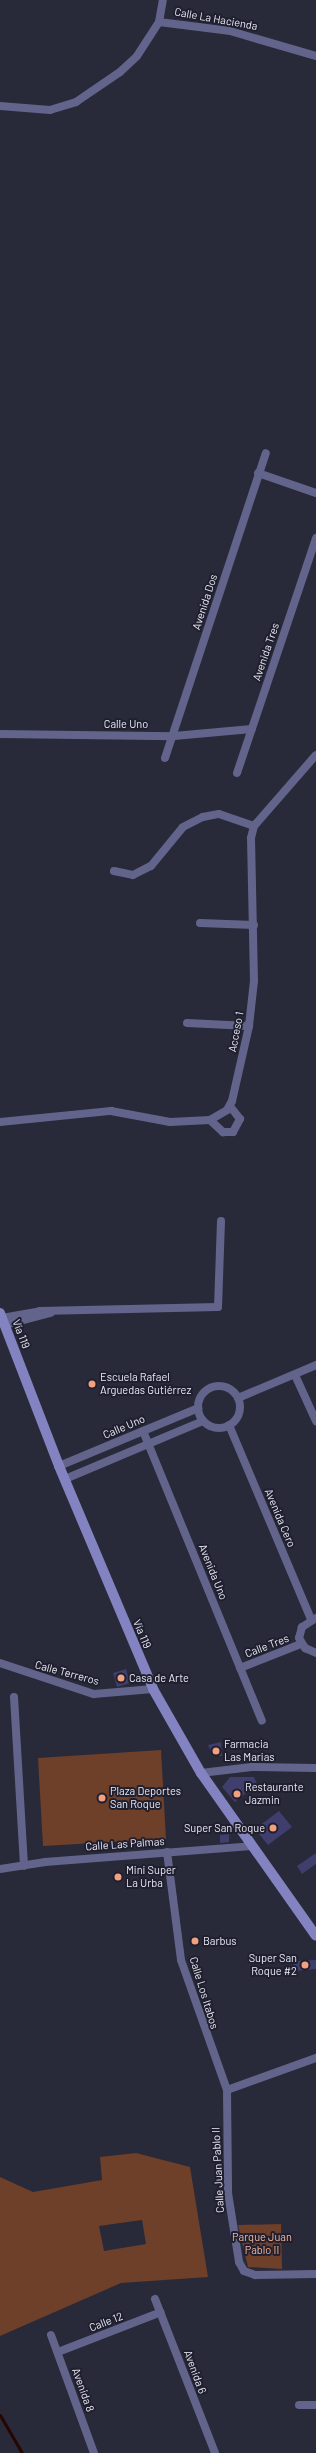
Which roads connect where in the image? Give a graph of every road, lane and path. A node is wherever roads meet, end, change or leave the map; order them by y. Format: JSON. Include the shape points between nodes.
{"nodes":[{"id":1,"x":163,"y":0,"type":"edge"},
{"id":2,"x":159,"y":22,"type":"junction"},
{"id":3,"x":316,"y":56,"type":"edge"},
{"id":4,"x":0,"y":106,"type":"edge"},
{"id":5,"x":266,"y":453,"type":"dead end"},
{"id":6,"x":258,"y":473,"type":"junction"},
{"id":7,"x":316,"y":493,"type":"edge"},
{"id":8,"x":316,"y":538,"type":"edge"},
{"id":9,"x":252,"y":729,"type":"junction"},
{"id":10,"x":0,"y":734,"type":"edge"},
{"id":11,"x":174,"y":736,"type":"junction"},
{"id":12,"x":316,"y":755,"type":"edge"},
{"id":13,"x":165,"y":758,"type":"dead end"},
{"id":14,"x":237,"y":773,"type":"dead end"},
{"id":15,"x":254,"y":826,"type":"junction"},
{"id":16,"x":114,"y":871,"type":"dead end"},
{"id":17,"x":200,"y":923,"type":"dead end"},
{"id":18,"x":254,"y":925,"type":"junction"},
{"id":19,"x":187,"y":1023,"type":"dead end"},
{"id":20,"x":249,"y":1026,"type":"junction"},
{"id":21,"x":230,"y":1106,"type":"junction"},
{"id":22,"x":210,"y":1120,"type":"junction"},
{"id":23,"x":2,"y":1123,"type":"edge"},
{"id":24,"x":221,"y":1221,"type":"dead end"},
{"id":25,"x":2,"y":1319,"type":"edge"},
{"id":26,"x":316,"y":1365,"type":"edge"},
{"id":27,"x":295,"y":1375,"type":"junction"},
{"id":28,"x":238,"y":1398,"type":"junction"},
{"id":29,"x":198,"y":1408,"type":"junction"},
{"id":30,"x":203,"y":1421,"type":"junction"},
{"id":31,"x":316,"y":1421,"type":"edge"},
{"id":32,"x":229,"y":1425,"type":"junction"},
{"id":33,"x":142,"y":1431,"type":"junction"},
{"id":34,"x":148,"y":1444,"type":"junction"},
{"id":35,"x":59,"y":1466,"type":"junction"},
{"id":36,"x":65,"y":1479,"type":"junction"},
{"id":37,"x":313,"y":1619,"type":"edge"},
{"id":38,"x":301,"y":1644,"type":"junction"},
{"id":39,"x":315,"y":1654,"type":"edge"},
{"id":40,"x":0,"y":1663,"type":"edge"},
{"id":41,"x":240,"y":1668,"type":"junction"},
{"id":42,"x":154,"y":1689,"type":"junction"},
{"id":43,"x":14,"y":1697,"type":"dead end"},
{"id":44,"x":262,"y":1721,"type":"dead end"},
{"id":45,"x":316,"y":1768,"type":"edge"},
{"id":46,"x":202,"y":1773,"type":"junction"},
{"id":47,"x":252,"y":1846,"type":"junction"},
{"id":48,"x":167,"y":1852,"type":"junction"},
{"id":49,"x":24,"y":1866,"type":"junction"},
{"id":50,"x":0,"y":1869,"type":"edge"},
{"id":51,"x":316,"y":1936,"type":"edge"},
{"id":52,"x":316,"y":2058,"type":"edge"},
{"id":53,"x":226,"y":2090,"type":"junction"},
{"id":54,"x":316,"y":2274,"type":"edge"},
{"id":55,"x":155,"y":2299,"type":"dead end"},
{"id":56,"x":161,"y":2312,"type":"junction"},
{"id":57,"x":51,"y":2335,"type":"dead end"},
{"id":58,"x":58,"y":2352,"type":"junction"},
{"id":59,"x":299,"y":2404,"type":"dead end"},
{"id":60,"x":316,"y":2405,"type":"edge"},
{"id":61,"x":94,"y":2453,"type":"edge"},
{"id":62,"x":215,"y":2453,"type":"edge"}],
"edges":[{"from":1,"to":2,"type":"street"},
{"from":2,"to":3,"type":"street","name":"Calle La Hacienda","via":[[230,31]]},
{"from":2,"to":4,"type":"street","name":"Calle La Hacienda","via":[[137,56],[120,72],[76,102],[50,110]]},
{"from":5,"to":6,"type":"street","name":"Avenida Dos"},
{"from":6,"to":7,"type":"street"},
{"from":6,"to":11,"type":"street","name":"Avenida Dos"},
{"from":8,"to":9,"type":"street","name":"Avenida Tres"},
{"from":9,"to":11,"type":"street","name":"Calle Uno"},
{"from":9,"to":14,"type":"street","name":"Avenida Tres"},
{"from":10,"to":11,"type":"street","name":"Calle Uno"},
{"from":11,"to":13,"type":"street","name":"Avenida Dos"},
{"from":12,"to":15,"type":"street"},
{"from":15,"to":16,"type":"street","via":[[219,814],[204,817],[183,827],[151,866],[133,875]]},
{"from":15,"to":18,"type":"street","name":"Acceso 1","via":[[249,853]]},
{"from":17,"to":18,"type":"street"},
{"from":18,"to":20,"type":"street","name":"Acceso 1","via":[[254,981]]},
{"from":19,"to":20,"type":"street"},
{"from":20,"to":21,"type":"street","name":"Acceso 1"},
{"from":21,"to":22,"type":"street","via":[[223,1114]]},
{"from":21,"to":22,"type":"street","via":[[240,1119],[233,1132],[223,1132]]},
{"from":22,"to":23,"type":"street","via":[[170,1122],[111,1111]]},
{"from":24,"to":25,"type":"street","via":[[218,1307],[51,1312]]},
{"from":25,"to":35,"type":"main road","name":"Vía 119"},
{"from":26,"to":27,"type":"street"},
{"from":27,"to":28,"type":"street"},
{"from":27,"to":31,"type":"street"},
{"from":28,"to":29,"type":"street","via":[[223,1386],[211,1388],[201,1396]]},
{"from":28,"to":32,"type":"street","via":[[238,1416]]},
{"from":29,"to":30,"type":"street"},
{"from":29,"to":33,"type":"street","name":"Calle Uno"},
{"from":30,"to":32,"type":"street","via":[[215,1428]]},
{"from":30,"to":34,"type":"street"},
{"from":32,"to":37,"type":"street","name":"Avenida Cero"},
{"from":33,"to":34,"type":"street","name":"Avenida Uno"},
{"from":33,"to":35,"type":"street","name":"Calle Uno"},
{"from":34,"to":36,"type":"street"},
{"from":34,"to":41,"type":"street","name":"Avenida Uno"},
{"from":35,"to":36,"type":"main road","name":"Vía 119"},
{"from":36,"to":42,"type":"main road","name":"Vía 119"},
{"from":37,"to":38,"type":"street","via":[[299,1632]]},
{"from":38,"to":39,"type":"street"},
{"from":38,"to":41,"type":"street","name":"Calle Tres"},
{"from":40,"to":42,"type":"street","name":"Calle Terreros","via":[[22,1673],[94,1694]]},
{"from":41,"to":44,"type":"street","name":"Avenida Uno"},
{"from":42,"to":46,"type":"main road","name":"Vía 119"},
{"from":43,"to":49,"type":"street"},
{"from":45,"to":46,"type":"street","via":[[252,1767]]},
{"from":46,"to":47,"type":"main road","name":"Vía 119"},
{"from":47,"to":48,"type":"street","name":"Calle Las Palmas"},
{"from":47,"to":51,"type":"main road","name":"Vía 119"},
{"from":48,"to":49,"type":"street","name":"Calle Las Palmas"},
{"from":48,"to":53,"type":"street","name":"Calle Los Itabos","via":[[181,1960]]},
{"from":49,"to":50,"type":"street","name":"Calle Las Palmas"},
{"from":52,"to":53,"type":"street"},
{"from":53,"to":54,"type":"street","name":"Calle Juan Pablo II","via":[[228,2193],[239,2262],[244,2271],[255,2275]]},
{"from":55,"to":56,"type":"street","name":"Avenida 6"},
{"from":56,"to":58,"type":"street","name":"Calle 12"},
{"from":56,"to":62,"type":"street","name":"Avenida 6"},
{"from":57,"to":58,"type":"street","name":"Avenida 8"},
{"from":58,"to":61,"type":"street","name":"Avenida 8"},
{"from":59,"to":60,"type":"street"}]}
